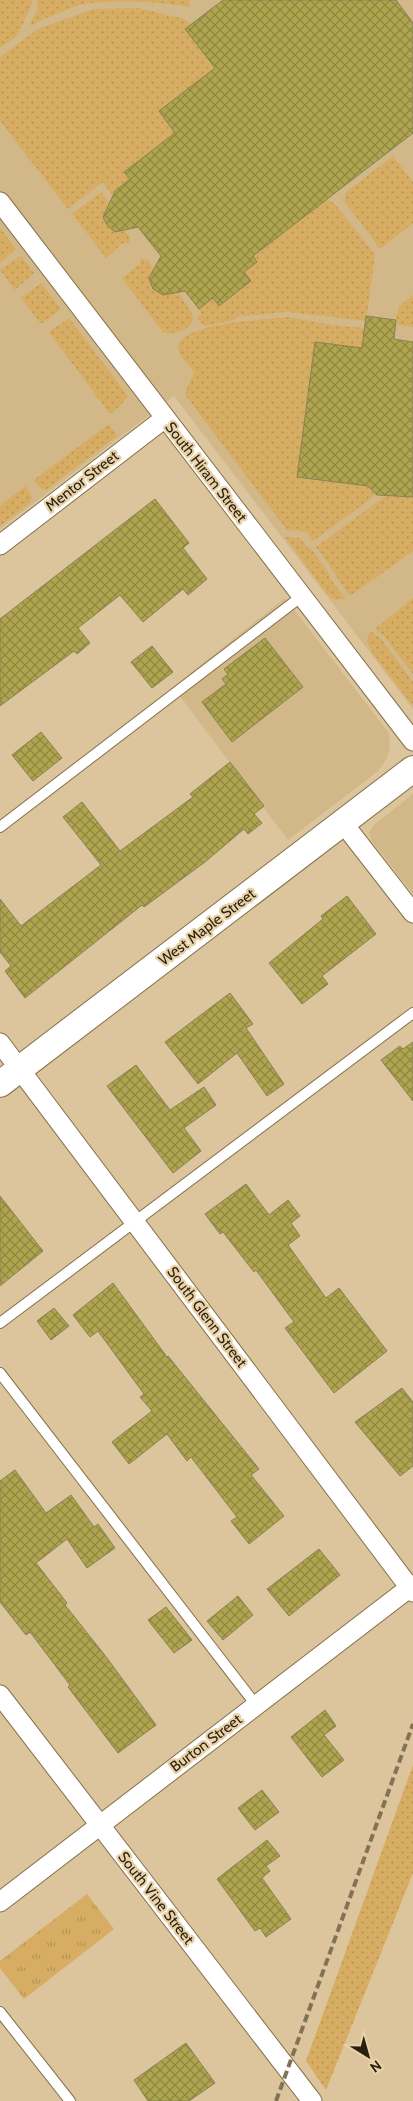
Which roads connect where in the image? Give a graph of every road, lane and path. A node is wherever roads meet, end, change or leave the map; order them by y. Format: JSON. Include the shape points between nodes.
{"nodes":[{"id":1,"x":0,"y":202,"type":"edge"},
{"id":2,"x":165,"y":418,"type":"junction"},
{"id":3,"x":0,"y":545,"type":"edge"},
{"id":4,"x":302,"y":596,"type":"junction"},
{"id":5,"x":413,"y":741,"type":"edge"},
{"id":6,"x":413,"y":769,"type":"edge"},
{"id":7,"x":343,"y":823,"type":"junction"},
{"id":8,"x":0,"y":827,"type":"edge"},
{"id":9,"x":413,"y":913,"type":"edge"},
{"id":10,"x":413,"y":1013,"type":"edge"},
{"id":11,"x":0,"y":1043,"type":"edge"},
{"id":12,"x":10,"y":1077,"type":"edge"},
{"id":13,"x":135,"y":1222,"type":"junction"},
{"id":14,"x":0,"y":1324,"type":"edge"},
{"id":15,"x":0,"y":1372,"type":"edge"},
{"id":16,"x":412,"y":1588,"type":"edge"},
{"id":17,"x":0,"y":1695,"type":"edge"},
{"id":18,"x":256,"y":1705,"type":"junction"},
{"id":19,"x":100,"y":1824,"type":"junction"},
{"id":20,"x":0,"y":1902,"type":"edge"},
{"id":21,"x":0,"y":2012,"type":"edge"},
{"id":22,"x":70,"y":2101,"type":"edge"},
{"id":23,"x":312,"y":2101,"type":"edge"}],
"edges":[{"from":1,"to":2,"type":"street","name":"South Hiram Street"},
{"from":2,"to":3,"type":"street","name":"Mentor Street"},
{"from":2,"to":4,"type":"street","name":"South Hiram Street"},
{"from":4,"to":5,"type":"street","name":"South Hiram Street"},
{"from":4,"to":8,"type":"lane"},
{"from":6,"to":7,"type":"street","name":"West Maple Street"},
{"from":7,"to":9,"type":"street"},
{"from":7,"to":12,"type":"street","name":"West Maple Street"},
{"from":10,"to":13,"type":"lane"},
{"from":11,"to":12,"type":"street","name":"South Glenn Street"},
{"from":12,"to":13,"type":"street","name":"South Glenn Street"},
{"from":13,"to":14,"type":"lane"},
{"from":13,"to":16,"type":"street","name":"South Glenn Street"},
{"from":15,"to":18,"type":"lane"},
{"from":16,"to":18,"type":"street","name":"Burton Street"},
{"from":17,"to":19,"type":"street","name":"South Vine Street"},
{"from":18,"to":19,"type":"street","name":"Burton Street"},
{"from":19,"to":20,"type":"street","name":"Burton Street"},
{"from":19,"to":23,"type":"street","name":"South Vine Street"},
{"from":21,"to":22,"type":"lane"}]}
